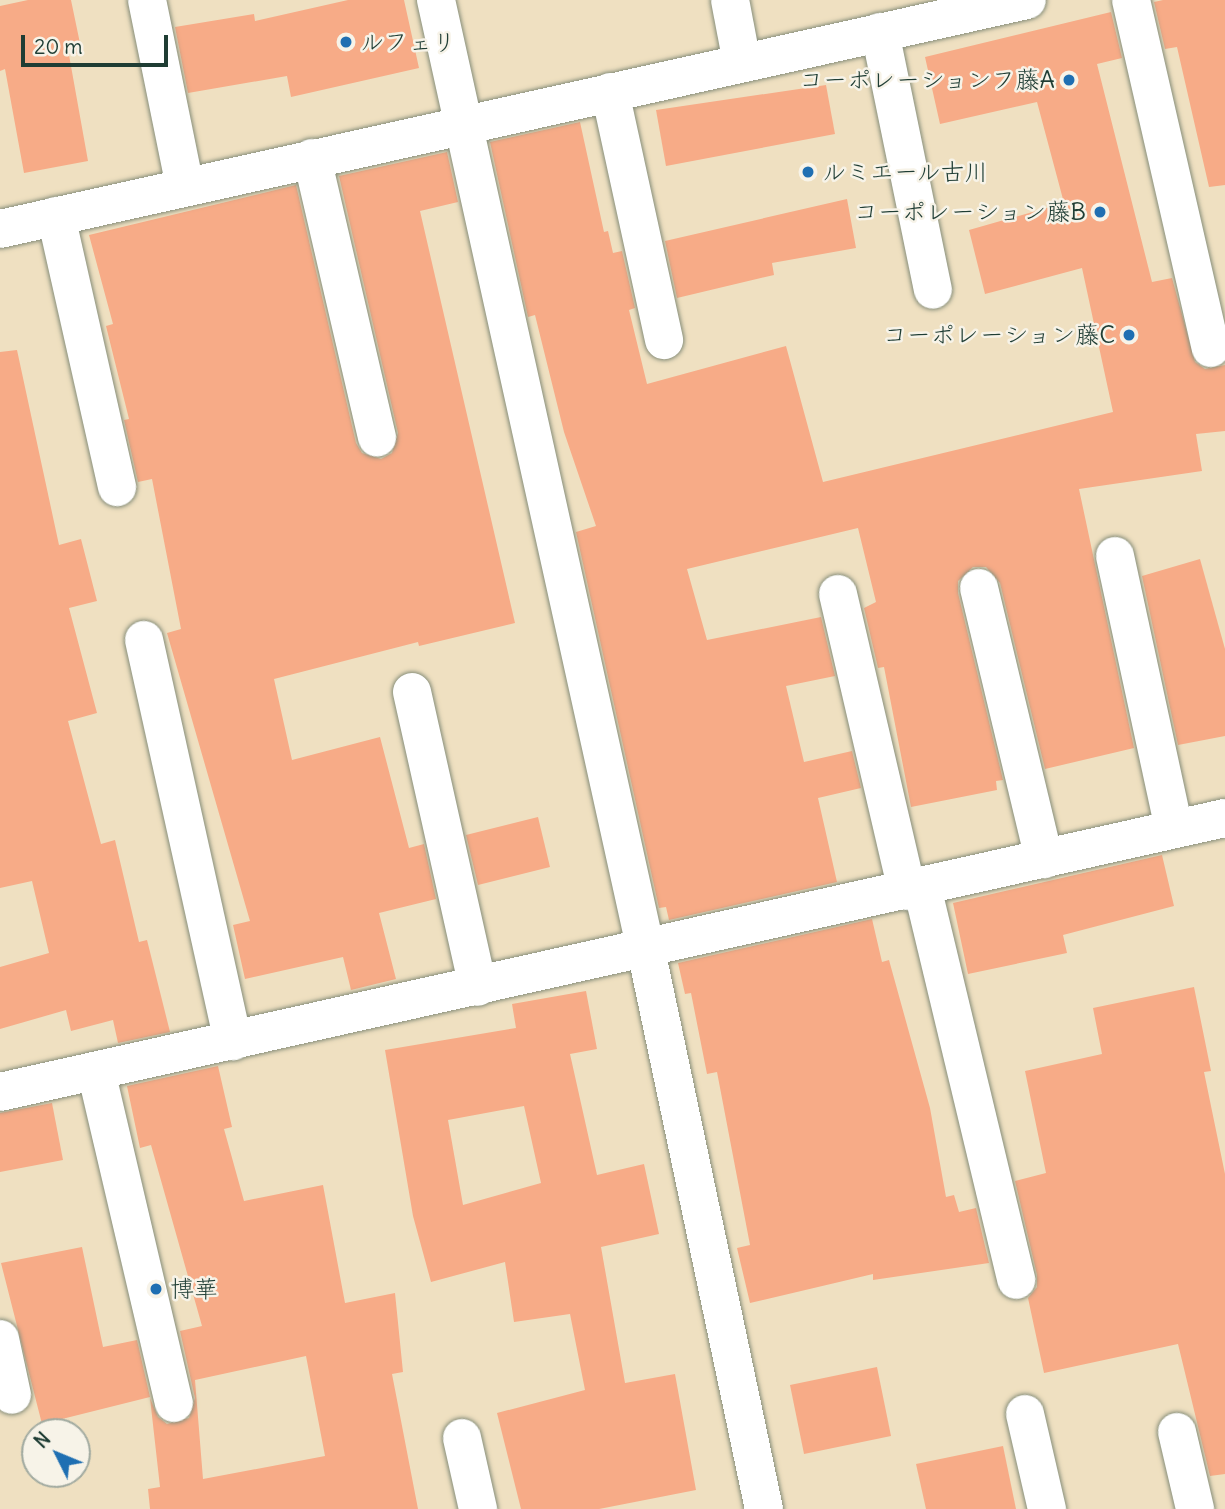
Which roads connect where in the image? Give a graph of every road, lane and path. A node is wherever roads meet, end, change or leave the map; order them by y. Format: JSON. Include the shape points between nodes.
{"nodes":[{"id":1,"x":147,"y":0,"type":"edge"},
{"id":2,"x":436,"y":0,"type":"edge"},
{"id":3,"x":730,"y":0,"type":"edge"},
{"id":4,"x":1131,"y":0,"type":"edge"},
{"id":5,"x":1011,"y":2,"type":"edge"},
{"id":6,"x":880,"y":32,"type":"junction"},
{"id":7,"x":742,"y":63,"type":"junction"},
{"id":8,"x":610,"y":92,"type":"junction"},
{"id":9,"x":464,"y":124,"type":"junction"},
{"id":10,"x":312,"y":158,"type":"junction"},
{"id":11,"x":185,"y":187,"type":"junction"},
{"id":12,"x":56,"y":216,"type":"junction"},
{"id":13,"x":0,"y":229,"type":"edge"},
{"id":14,"x":933,"y":290,"type":"dead end"},
{"id":15,"x":664,"y":340,"type":"dead end"},
{"id":16,"x":1211,"y":348,"type":"dead end"},
{"id":17,"x":377,"y":438,"type":"dead end"},
{"id":18,"x":117,"y":487,"type":"dead end"},
{"id":19,"x":1115,"y":556,"type":"dead end"},
{"id":20,"x":979,"y":588,"type":"dead end"},
{"id":21,"x":838,"y":594,"type":"dead end"},
{"id":22,"x":144,"y":640,"type":"dead end"},
{"id":23,"x":412,"y":692,"type":"dead end"},
{"id":24,"x":1225,"y":818,"type":"edge"},
{"id":25,"x":1174,"y":829,"type":"junction"},
{"id":26,"x":1044,"y":859,"type":"junction"},
{"id":27,"x":914,"y":889,"type":"junction"},
{"id":28,"x":646,"y":950,"type":"junction"},
{"id":29,"x":478,"y":988,"type":"junction"},
{"id":30,"x":233,"y":1041,"type":"junction"},
{"id":31,"x":96,"y":1071,"type":"junction"},
{"id":32,"x":0,"y":1092,"type":"edge"},
{"id":33,"x":1016,"y":1280,"type":"dead end"},
{"id":34,"x":0,"y":1339,"type":"edge"},
{"id":35,"x":12,"y":1395,"type":"dead end"},
{"id":36,"x":174,"y":1404,"type":"dead end"},
{"id":37,"x":1025,"y":1414,"type":"dead end"},
{"id":38,"x":1177,"y":1432,"type":"dead end"},
{"id":39,"x":462,"y":1438,"type":"dead end"},
{"id":40,"x":478,"y":1509,"type":"edge"},
{"id":41,"x":764,"y":1509,"type":"edge"},
{"id":42,"x":1047,"y":1509,"type":"edge"},
{"id":43,"x":1195,"y":1509,"type":"edge"}],
"edges":[{"from":1,"to":11,"type":"street"},
{"from":2,"to":9,"type":"street"},
{"from":3,"to":7,"type":"street"},
{"from":4,"to":16,"type":"street"},
{"from":5,"to":6,"type":"street"},
{"from":6,"to":7,"type":"street"},
{"from":6,"to":14,"type":"street"},
{"from":7,"to":8,"type":"street"},
{"from":8,"to":9,"type":"street"},
{"from":8,"to":15,"type":"street"},
{"from":9,"to":10,"type":"street"},
{"from":9,"to":28,"type":"street"},
{"from":10,"to":11,"type":"street"},
{"from":10,"to":17,"type":"street"},
{"from":11,"to":12,"type":"street"},
{"from":12,"to":13,"type":"street"},
{"from":12,"to":18,"type":"street"},
{"from":19,"to":25,"type":"street"},
{"from":20,"to":26,"type":"street"},
{"from":21,"to":27,"type":"street"},
{"from":22,"to":30,"type":"street"},
{"from":23,"to":29,"type":"street"},
{"from":24,"to":25,"type":"street"},
{"from":25,"to":26,"type":"street"},
{"from":26,"to":27,"type":"street"},
{"from":27,"to":28,"type":"street"},
{"from":27,"to":33,"type":"street"},
{"from":28,"to":29,"type":"street"},
{"from":28,"to":41,"type":"street"},
{"from":29,"to":30,"type":"street"},
{"from":30,"to":31,"type":"street"},
{"from":31,"to":32,"type":"street"},
{"from":31,"to":36,"type":"street"},
{"from":34,"to":35,"type":"street"},
{"from":37,"to":42,"type":"street"},
{"from":38,"to":43,"type":"street"},
{"from":39,"to":40,"type":"street"}]}
